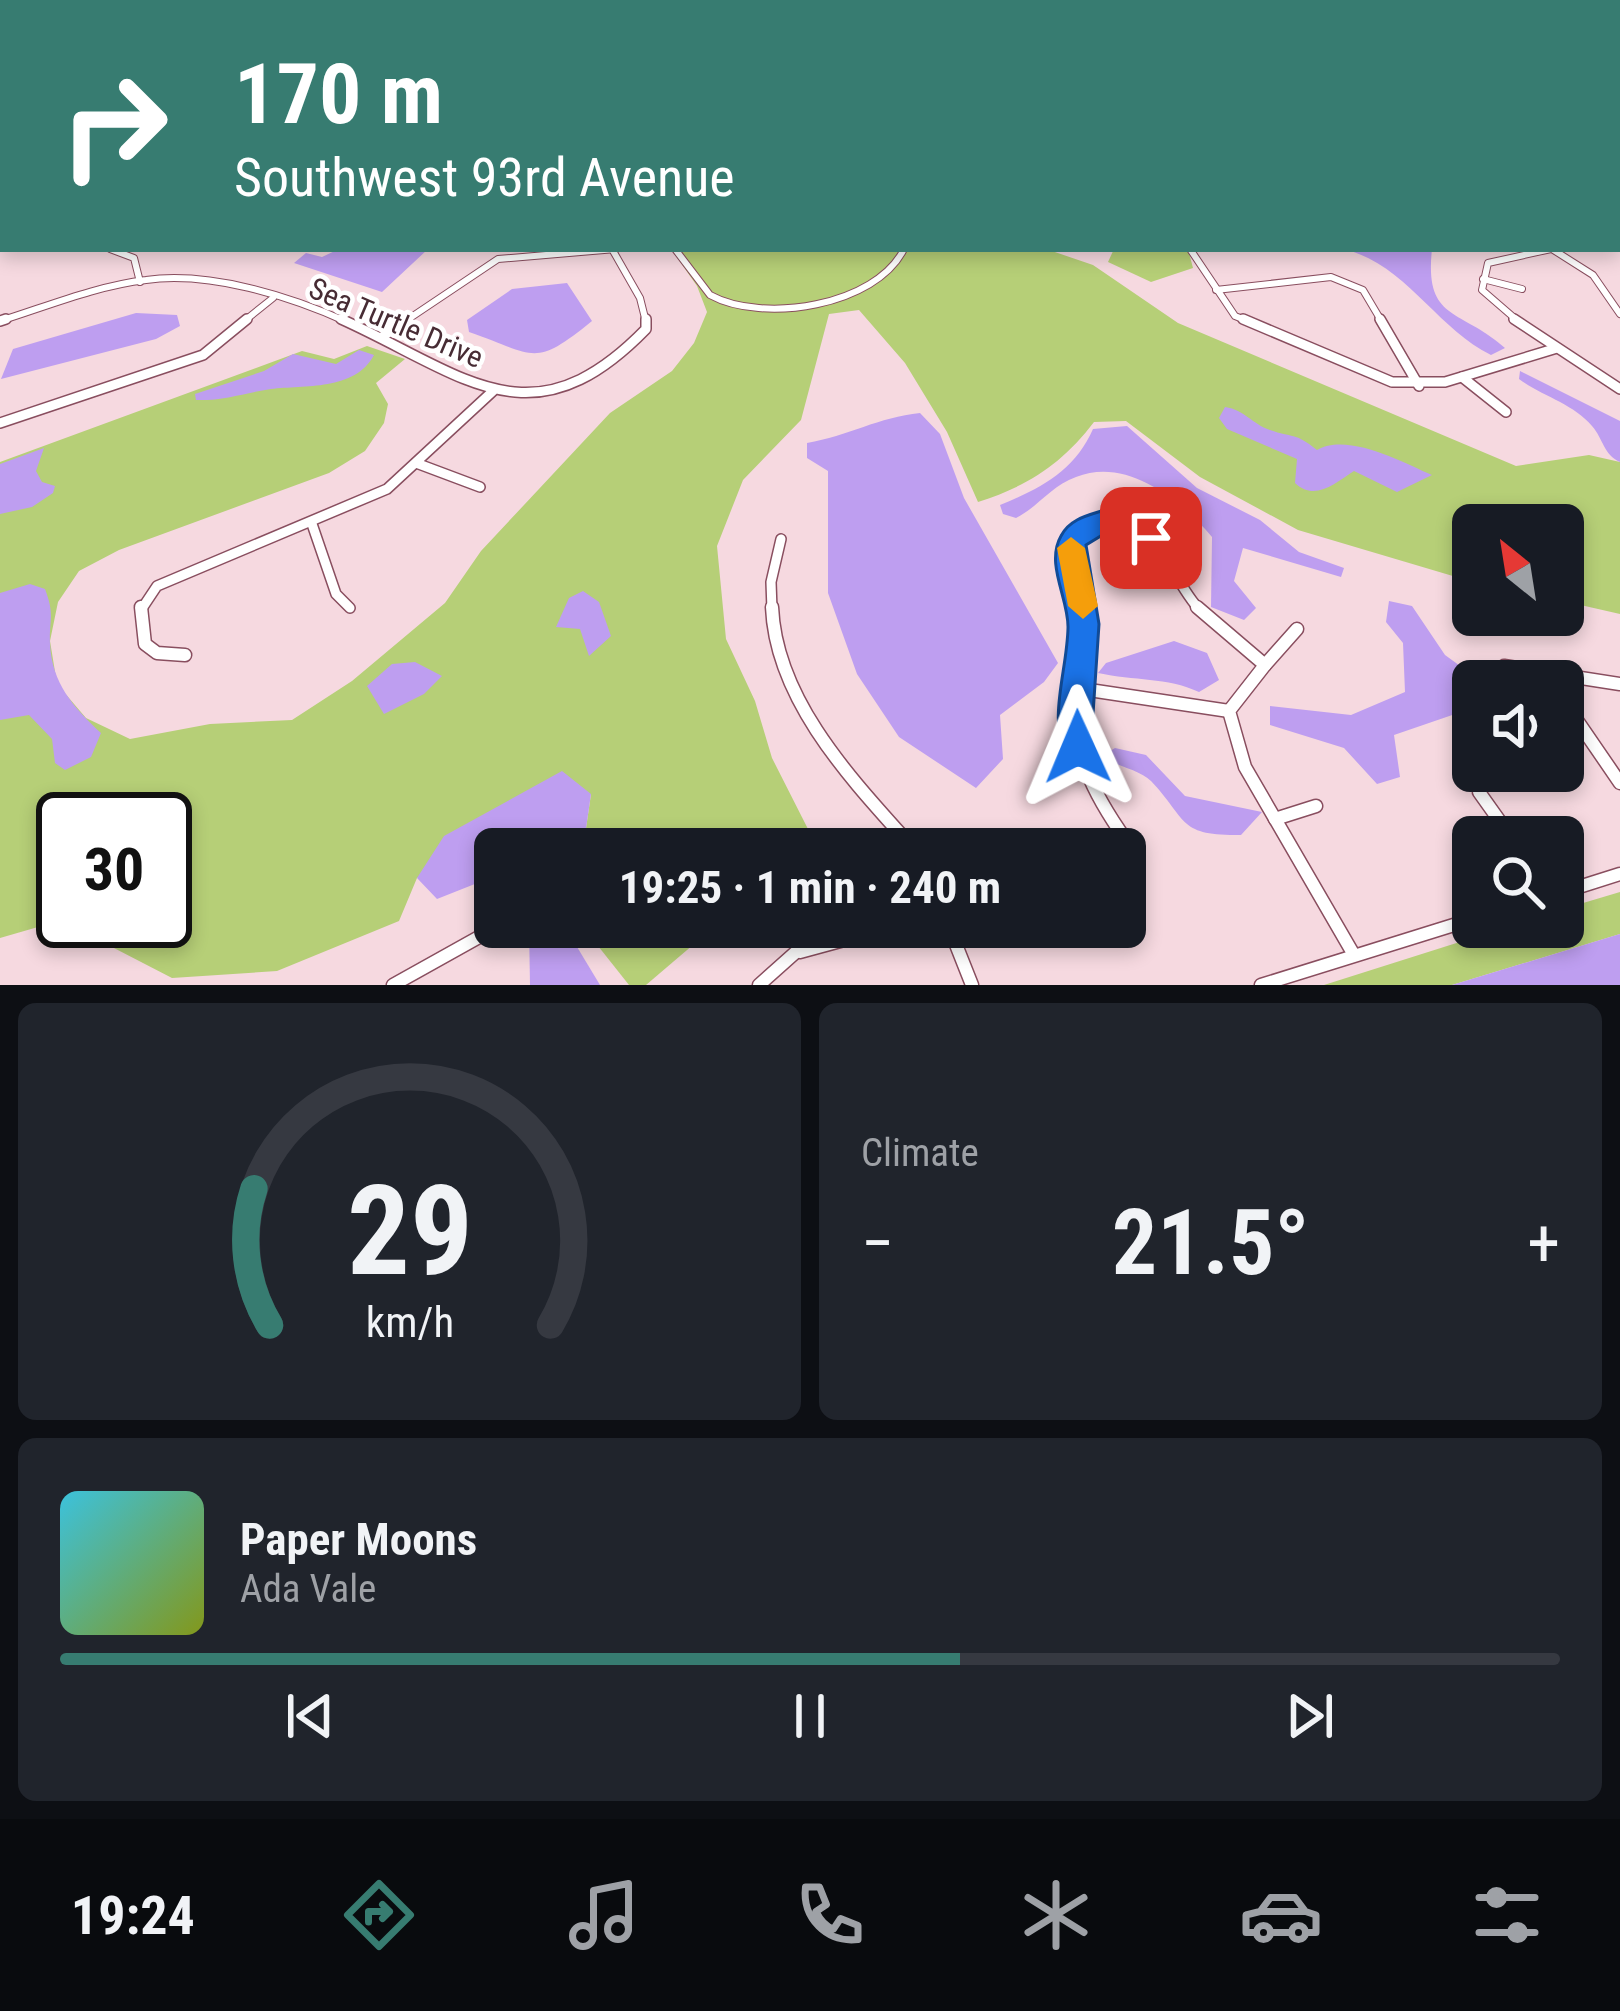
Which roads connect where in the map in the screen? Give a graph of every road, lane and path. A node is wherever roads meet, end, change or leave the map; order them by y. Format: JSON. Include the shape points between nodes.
{"nodes":[{"id":1,"x":118,"y":252,"type":"edge"},
{"id":2,"x":582,"y":252,"type":"edge"},
{"id":3,"x":616,"y":252,"type":"edge"},
{"id":4,"x":677,"y":252,"type":"edge"},
{"id":5,"x":902,"y":252,"type":"edge"},
{"id":6,"x":1192,"y":252,"type":"edge"},
{"id":7,"x":1536,"y":252,"type":"edge"},
{"id":8,"x":1557,"y":252,"type":"edge"},
{"id":9,"x":140,"y":282,"type":"junction"},
{"id":10,"x":1482,"y":285,"type":"junction"},
{"id":11,"x":1522,"y":289,"type":"dead end"},
{"id":12,"x":1216,"y":290,"type":"junction"},
{"id":13,"x":273,"y":298,"type":"junction"},
{"id":14,"x":1620,"y":314,"type":"edge"},
{"id":15,"x":0,"y":321,"type":"edge"},
{"id":16,"x":382,"y":337,"type":"junction"},
{"id":17,"x":1557,"y":348,"type":"junction"},
{"id":18,"x":1462,"y":376,"type":"junction"},
{"id":19,"x":1420,"y":386,"type":"junction"},
{"id":20,"x":1620,"y":389,"type":"edge"},
{"id":21,"x":493,"y":391,"type":"junction"},
{"id":22,"x":1506,"y":412,"type":"dead end"},
{"id":23,"x":0,"y":423,"type":"edge"},
{"id":24,"x":416,"y":463,"type":"junction"},
{"id":25,"x":480,"y":488,"type":"dead end"},
{"id":26,"x":312,"y":524,"type":"junction"},
{"id":27,"x":781,"y":539,"type":"dead end"},
{"id":28,"x":350,"y":608,"type":"dead end"},
{"id":29,"x":1297,"y":629,"type":"dead end"},
{"id":30,"x":185,"y":655,"type":"dead end"},
{"id":31,"x":1265,"y":664,"type":"junction"},
{"id":32,"x":1584,"y":681,"type":"edge"},
{"id":33,"x":1620,"y":684,"type":"edge"},
{"id":34,"x":1076,"y":688,"type":"junction"},
{"id":35,"x":1229,"y":711,"type":"junction"},
{"id":36,"x":1584,"y":731,"type":"edge"},
{"id":37,"x":1620,"y":783,"type":"edge"},
{"id":38,"x":1480,"y":792,"type":"dead end"},
{"id":39,"x":1316,"y":806,"type":"dead end"},
{"id":40,"x":1497,"y":816,"type":"edge"},
{"id":41,"x":1275,"y":819,"type":"junction"},
{"id":42,"x":893,"y":828,"type":"edge"},
{"id":43,"x":1118,"y":828,"type":"edge"},
{"id":44,"x":1620,"y":874,"type":"edge"},
{"id":45,"x":1584,"y":885,"type":"edge"},
{"id":46,"x":1452,"y":925,"type":"edge"},
{"id":47,"x":474,"y":940,"type":"edge"},
{"id":48,"x":804,"y":948,"type":"edge"},
{"id":49,"x":815,"y":948,"type":"edge"},
{"id":50,"x":957,"y":948,"type":"edge"},
{"id":51,"x":800,"y":952,"type":"junction"},
{"id":52,"x":1354,"y":955,"type":"junction"},
{"id":53,"x":393,"y":985,"type":"edge"},
{"id":54,"x":759,"y":985,"type":"edge"},
{"id":55,"x":972,"y":985,"type":"edge"},
{"id":56,"x":1261,"y":985,"type":"edge"}],
"edges":[{"from":1,"to":9,"type":"street","via":[[134,258]]},
{"from":2,"to":16,"type":"street","via":[[498,260]]},
{"from":3,"to":21,"type":"street","via":[[649,316],[633,346],[588,383],[548,397]]},
{"from":4,"to":5,"type":"street","via":[[712,297],[732,304],[854,292],[886,277]]},
{"from":6,"to":12,"type":"street"},
{"from":7,"to":10,"type":"street","via":[[1497,259],[1484,269]]},
{"from":8,"to":14,"type":"street","via":[[1601,284]]},
{"from":9,"to":13,"type":"street","name":"Sea Turtle Drive","via":[[184,278]]},
{"from":9,"to":15,"type":"street","name":"Sea Turtle Drive"},
{"from":10,"to":11,"type":"street"},
{"from":10,"to":17,"type":"street","via":[[1496,307]]},
{"from":12,"to":19,"type":"street","via":[[1235,316],[1392,382]]},
{"from":12,"to":19,"type":"street","via":[[1342,277],[1364,290]]},
{"from":13,"to":16,"type":"street","name":"Sea Turtle Drive"},
{"from":13,"to":23,"type":"street","via":[[203,355]]},
{"from":16,"to":21,"type":"street","name":"Sea Turtle Drive"},
{"from":17,"to":18,"type":"street"},
{"from":17,"to":20,"type":"street"},
{"from":18,"to":19,"type":"street"},
{"from":18,"to":22,"type":"street"},
{"from":21,"to":24,"type":"street"},
{"from":24,"to":25,"type":"street"},
{"from":24,"to":26,"type":"street","via":[[387,489]]},
{"from":26,"to":28,"type":"street","via":[[336,595]]},
{"from":26,"to":30,"type":"street","via":[[158,586],[141,607],[146,644]]},
{"from":27,"to":42,"type":"street","via":[[768,580],[785,669],[812,725]]},
{"from":29,"to":31,"type":"street"},
{"from":31,"to":34,"type":"street","via":[[1201,612],[1151,538],[1108,520],[1072,540],[1084,624]]},
{"from":31,"to":35,"type":"street"},
{"from":32,"to":33,"type":"street"},
{"from":34,"to":35,"type":"street"},
{"from":34,"to":43,"type":"street","via":[[1078,747]]},
{"from":35,"to":41,"type":"street","via":[[1245,767]]},
{"from":36,"to":37,"type":"street"},
{"from":38,"to":40,"type":"street"},
{"from":39,"to":41,"type":"street"},
{"from":41,"to":52,"type":"street"},
{"from":44,"to":45,"type":"street"},
{"from":46,"to":52,"type":"street"},
{"from":47,"to":53,"type":"street"},
{"from":48,"to":51,"type":"street"},
{"from":49,"to":51,"type":"street"},
{"from":50,"to":55,"type":"street"},
{"from":51,"to":54,"type":"street"},
{"from":52,"to":56,"type":"street"}]}
